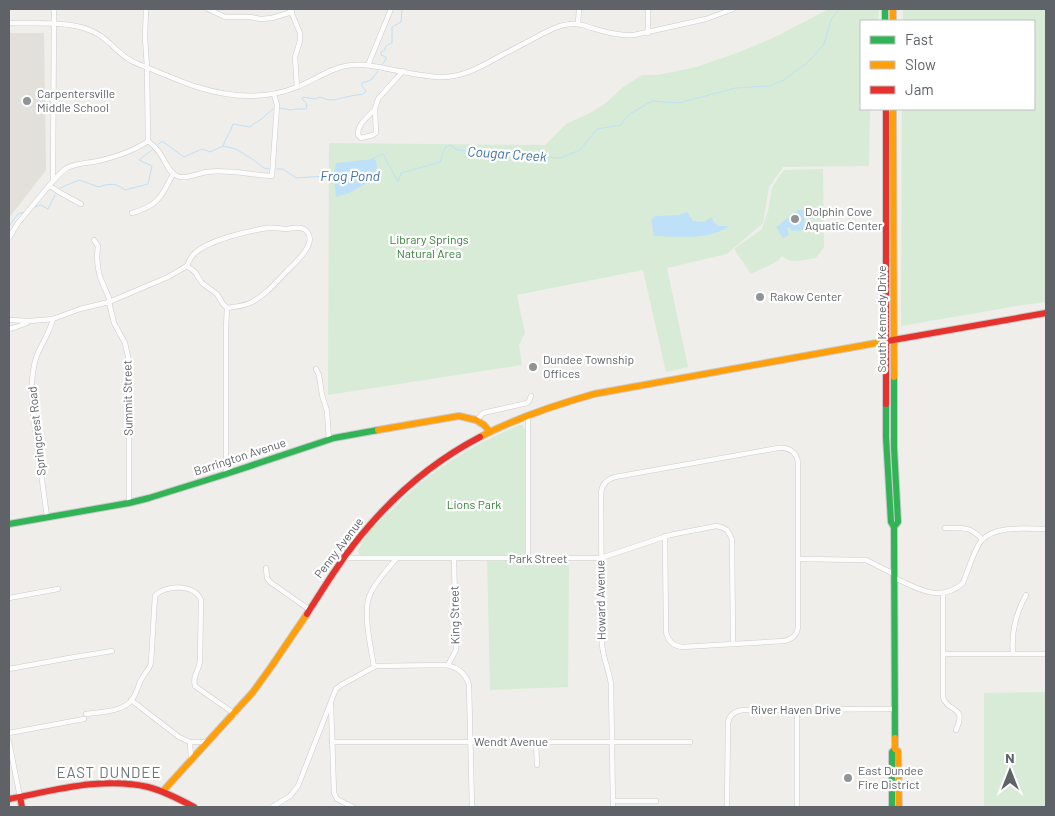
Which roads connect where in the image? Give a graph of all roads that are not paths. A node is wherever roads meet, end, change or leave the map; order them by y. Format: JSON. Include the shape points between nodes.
{"nodes":[{"id":1,"x":54,"y":9,"type":"edge"},
{"id":2,"x":146,"y":9,"type":"edge"},
{"id":3,"x":208,"y":9,"type":"edge"},
{"id":4,"x":391,"y":9,"type":"edge"},
{"id":5,"x":579,"y":9,"type":"edge"},
{"id":6,"x":648,"y":9,"type":"edge"},
{"id":7,"x":733,"y":9,"type":"edge"},
{"id":8,"x":291,"y":10,"type":"edge"},
{"id":9,"x":9,"y":24,"type":"edge"},
{"id":10,"x":54,"y":24,"type":"junction"},
{"id":11,"x":578,"y":24,"type":"junction"},
{"id":12,"x":648,"y":33,"type":"junction"},
{"id":13,"x":368,"y":65,"type":"junction"},
{"id":14,"x":147,"y":67,"type":"junction"},
{"id":15,"x":403,"y":71,"type":"junction"},
{"id":16,"x":297,"y":87,"type":"junction"},
{"id":17,"x":274,"y":94,"type":"junction"},
{"id":18,"x":375,"y":109,"type":"junction"},
{"id":19,"x":886,"y":110,"type":"edge"},
{"id":20,"x":893,"y":110,"type":"edge"},
{"id":21,"x":148,"y":141,"type":"junction"},
{"id":22,"x":173,"y":174,"type":"junction"},
{"id":23,"x":52,"y":184,"type":"junction"},
{"id":24,"x":81,"y":204,"type":"dead end"},
{"id":25,"x":132,"y":213,"type":"dead end"},
{"id":26,"x":9,"y":238,"type":"edge"},
{"id":27,"x":94,"y":240,"type":"dead end"},
{"id":28,"x":187,"y":266,"type":"junction"},
{"id":29,"x":109,"y":302,"type":"junction"},
{"id":30,"x":227,"y":308,"type":"junction"},
{"id":31,"x":1046,"y":313,"type":"edge"},
{"id":32,"x":53,"y":319,"type":"junction"},
{"id":33,"x":9,"y":320,"type":"edge"},
{"id":34,"x":30,"y":321,"type":"junction"},
{"id":35,"x":9,"y":329,"type":"edge"},
{"id":36,"x":894,"y":339,"type":"junction"},
{"id":37,"x":886,"y":341,"type":"junction"},
{"id":38,"x":316,"y":369,"type":"dead end"},
{"id":39,"x":531,"y":396,"type":"dead end"},
{"id":40,"x":528,"y":415,"type":"junction"},
{"id":41,"x":477,"y":420,"type":"junction"},
{"id":42,"x":490,"y":432,"type":"junction"},
{"id":43,"x":329,"y":440,"type":"junction"},
{"id":44,"x":226,"y":474,"type":"junction"},
{"id":45,"x":129,"y":503,"type":"junction"},
{"id":46,"x":47,"y":517,"type":"junction"},
{"id":47,"x":9,"y":524,"type":"edge"},
{"id":48,"x":894,"y":527,"type":"junction"},
{"id":49,"x":945,"y":528,"type":"dead end"},
{"id":50,"x":1046,"y":529,"type":"edge"},
{"id":51,"x":666,"y":536,"type":"junction"},
{"id":52,"x":982,"y":539,"type":"junction"},
{"id":53,"x":344,"y":558,"type":"junction"},
{"id":54,"x":601,"y":558,"type":"junction"},
{"id":55,"x":396,"y":559,"type":"junction"},
{"id":56,"x":454,"y":559,"type":"junction"},
{"id":57,"x":528,"y":559,"type":"junction"},
{"id":58,"x":799,"y":559,"type":"junction"},
{"id":59,"x":266,"y":568,"type":"dead end"},
{"id":60,"x":895,"y":577,"type":"junction"},
{"id":61,"x":58,"y":589,"type":"dead end"},
{"id":62,"x":943,"y":594,"type":"junction"},
{"id":63,"x":1026,"y":595,"type":"dead end"},
{"id":64,"x":9,"y":598,"type":"edge"},
{"id":65,"x":310,"y":610,"type":"junction"},
{"id":66,"x":732,"y":644,"type":"junction"},
{"id":67,"x":112,"y":651,"type":"dead end"},
{"id":68,"x":943,"y":654,"type":"junction"},
{"id":69,"x":1013,"y":654,"type":"junction"},
{"id":70,"x":1046,"y":654,"type":"edge"},
{"id":71,"x":448,"y":665,"type":"junction"},
{"id":72,"x":374,"y":667,"type":"junction"},
{"id":73,"x":9,"y":669,"type":"edge"},
{"id":74,"x":131,"y":700,"type":"junction"},
{"id":75,"x":331,"y":702,"type":"junction"},
{"id":76,"x":895,"y":709,"type":"junction"},
{"id":77,"x":797,"y":710,"type":"junction"},
{"id":78,"x":235,"y":714,"type":"junction"},
{"id":79,"x":956,"y":730,"type":"dead end"},
{"id":80,"x":9,"y":733,"type":"edge"},
{"id":81,"x":612,"y":741,"type":"junction"},
{"id":82,"x":9,"y":742,"type":"edge"},
{"id":83,"x":190,"y":742,"type":"junction"},
{"id":84,"x":208,"y":742,"type":"junction"},
{"id":85,"x":332,"y":742,"type":"junction"},
{"id":86,"x":471,"y":742,"type":"junction"},
{"id":87,"x":536,"y":742,"type":"junction"},
{"id":88,"x":690,"y":742,"type":"dead end"},
{"id":89,"x":896,"y":749,"type":"junction"},
{"id":90,"x":191,"y":761,"type":"junction"},
{"id":91,"x":536,"y":765,"type":"dead end"},
{"id":92,"x":163,"y":791,"type":"junction"},
{"id":93,"x":20,"y":797,"type":"junction"},
{"id":94,"x":9,"y":799,"type":"edge"},
{"id":95,"x":613,"y":801,"type":"junction"},
{"id":96,"x":656,"y":801,"type":"dead end"},
{"id":97,"x":22,"y":807,"type":"edge"},
{"id":98,"x":194,"y":807,"type":"edge"},
{"id":99,"x":272,"y":807,"type":"edge"},
{"id":100,"x":353,"y":807,"type":"edge"},
{"id":101,"x":472,"y":807,"type":"edge"},
{"id":102,"x":613,"y":807,"type":"edge"},
{"id":103,"x":728,"y":807,"type":"edge"},
{"id":104,"x":797,"y":807,"type":"edge"},
{"id":105,"x":892,"y":807,"type":"edge"},
{"id":106,"x":899,"y":807,"type":"edge"}],
"edges":[{"from":1,"to":10,"type":"street"},
{"from":2,"to":14,"type":"street"},
{"from":3,"to":8,"type":"street","via":[[225,17],[262,20]]},
{"from":4,"to":13,"type":"street"},
{"from":5,"to":11,"type":"street"},
{"from":6,"to":12,"type":"street"},
{"from":7,"to":12,"type":"street"},
{"from":8,"to":16,"type":"street","via":[[300,33],[295,57]]},
{"from":9,"to":10,"type":"street"},
{"from":10,"to":14,"type":"street","via":[[94,32],[106,38],[130,60]]},
{"from":10,"to":23,"type":"street"},
{"from":11,"to":12,"type":"street","via":[[625,36]]},
{"from":11,"to":15,"type":"street","via":[[553,29],[479,68],[456,76],[438,77]]},
{"from":13,"to":15,"type":"street"},
{"from":13,"to":16,"type":"street","via":[[338,68]]},
{"from":14,"to":17,"type":"street","via":[[216,92],[252,96]]},
{"from":14,"to":21,"type":"street"},
{"from":15,"to":18,"type":"street","via":[[378,99]]},
{"from":16,"to":17,"type":"street"},
{"from":17,"to":22,"type":"street","via":[[277,105],[272,176],[218,171],[181,178]]},
{"from":18,"to":18,"type":"street","via":[[376,133],[361,138],[358,129]]},
{"from":19,"to":37,"type":"main road","name":"South Kennedy Drive"},
{"from":20,"to":36,"type":"main road","name":"South Kennedy Drive"},
{"from":21,"to":22,"type":"street","via":[[159,151]]},
{"from":21,"to":23,"type":"street","via":[[117,155],[73,165]]},
{"from":22,"to":25,"type":"street","via":[[156,202]]},
{"from":23,"to":24,"type":"street","via":[[59,192]]},
{"from":23,"to":26,"type":"street"},
{"from":27,"to":29,"type":"street","name":"Summit Street","via":[[98,246],[98,268]]},
{"from":28,"to":29,"type":"street"},
{"from":28,"to":30,"type":"street"},
{"from":28,"to":30,"type":"street","via":[[195,252],[234,236],[267,228],[298,227],[307,232],[308,246],[295,265],[258,298],[243,306]]},
{"from":29,"to":32,"type":"street"},
{"from":29,"to":45,"type":"street","name":"Summit Street","via":[[129,361]]},
{"from":30,"to":44,"type":"street"},
{"from":31,"to":36,"type":"main road","name":"Penny Avenue"},
{"from":32,"to":34,"type":"street"},
{"from":32,"to":46,"type":"street","name":"Springcrest Road","via":[[37,355],[31,392]]},
{"from":33,"to":34,"type":"street"},
{"from":34,"to":35,"type":"street"},
{"from":36,"to":37,"type":"main road","name":"Penny Avenue"},
{"from":36,"to":48,"type":"main road","name":"South Kennedy Drive","via":[[898,522]]},
{"from":37,"to":40,"type":"main road","name":"Penny Avenue","via":[[594,394]]},
{"from":37,"to":48,"type":"main road","name":"South Kennedy Drive","via":[[886,445],[891,522]]},
{"from":38,"to":43,"type":"street","via":[[327,411]]},
{"from":39,"to":41,"type":"street","via":[[527,403],[484,412]]},
{"from":40,"to":42,"type":"main road","name":"Penny Avenue"},
{"from":40,"to":57,"type":"street"},
{"from":41,"to":42,"type":"main road"},
{"from":41,"to":43,"type":"main road","name":"Barrington Avenue","via":[[454,416]]},
{"from":42,"to":53,"type":"main road","name":"Penny Avenue","via":[[409,486],[375,519]]},
{"from":43,"to":44,"type":"main road","name":"Barrington Avenue"},
{"from":44,"to":45,"type":"main road","name":"Barrington Avenue"},
{"from":45,"to":46,"type":"main road","name":"Barrington Avenue"},
{"from":46,"to":47,"type":"main road","name":"Barrington Avenue"},
{"from":48,"to":60,"type":"main road","name":"South Kennedy Drive"},
{"from":49,"to":52,"type":"street","via":[[968,528]]},
{"from":50,"to":52,"type":"street","via":[[1000,529]]},
{"from":51,"to":54,"type":"street","name":"Park Street"},
{"from":51,"to":66,"type":"street","via":[[666,632],[671,643],[682,647]]},
{"from":51,"to":66,"type":"street","name":"Park Street","via":[[714,527],[727,530],[732,540]]},
{"from":52,"to":62,"type":"street","via":[[963,583]]},
{"from":53,"to":55,"type":"street","name":"Park Street"},
{"from":53,"to":65,"type":"main road","name":"Penny Avenue"},
{"from":54,"to":57,"type":"street","name":"Park Street"},
{"from":54,"to":58,"type":"street","name":"Howard Avenue","via":[[601,493],[605,482],[615,477],[787,448],[796,456],[798,463]]},
{"from":54,"to":81,"type":"street","name":"Howard Avenue","via":[[602,644],[610,680]]},
{"from":55,"to":56,"type":"street","name":"Park Street"},
{"from":55,"to":72,"type":"street","via":[[368,601],[367,618]]},
{"from":56,"to":57,"type":"street","name":"Park Street"},
{"from":56,"to":71,"type":"street","name":"King Street","via":[[456,648]]},
{"from":58,"to":60,"type":"street","via":[[866,560]]},
{"from":58,"to":66,"type":"street","via":[[798,631],[786,641]]},
{"from":59,"to":65,"type":"street","via":[[270,582]]},
{"from":60,"to":62,"type":"street","via":[[919,589]]},
{"from":60,"to":76,"type":"main road","name":"South Kennedy Drive"},
{"from":61,"to":64,"type":"street"},
{"from":62,"to":68,"type":"street"},
{"from":63,"to":69,"type":"street","via":[[1014,628]]},
{"from":65,"to":78,"type":"main road","name":"Penny Avenue"},
{"from":67,"to":73,"type":"street"},
{"from":68,"to":69,"type":"street"},
{"from":68,"to":79,"type":"street","via":[[943,697],[946,704],[959,713],[960,722]]},
{"from":69,"to":70,"type":"street"},
{"from":71,"to":72,"type":"street"},
{"from":71,"to":86,"type":"street","via":[[462,673],[468,682]]},
{"from":72,"to":75,"type":"street","via":[[340,685]]},
{"from":74,"to":78,"type":"street","via":[[151,663],[155,595],[180,587],[194,591],[201,600],[200,663],[194,677],[195,686]]},
{"from":74,"to":80,"type":"street","via":[[118,708]]},
{"from":74,"to":83,"type":"street"},
{"from":75,"to":85,"type":"street"},
{"from":75,"to":99,"type":"street","via":[[298,786],[290,796]]},
{"from":76,"to":77,"type":"street","name":"River Haven Drive"},
{"from":76,"to":89,"type":"main road","name":"South Kennedy Drive"},
{"from":77,"to":103,"type":"street","name":"River Haven Drive","via":[[743,710],[730,717]]},
{"from":77,"to":104,"type":"street"},
{"from":78,"to":84,"type":"main road","name":"Penny Avenue"},
{"from":81,"to":87,"type":"street","name":"Wendt Avenue"},
{"from":81,"to":88,"type":"street","name":"Wendt Avenue"},
{"from":81,"to":95,"type":"street","name":"Howard Avenue"},
{"from":82,"to":93,"type":"street"},
{"from":83,"to":84,"type":"street"},
{"from":83,"to":90,"type":"street"},
{"from":84,"to":90,"type":"main road","name":"Penny Avenue"},
{"from":85,"to":86,"type":"street","name":"Wendt Avenue"},
{"from":85,"to":100,"type":"street","via":[[334,794]]},
{"from":86,"to":87,"type":"street","name":"Wendt Avenue"},
{"from":86,"to":101,"type":"street"},
{"from":87,"to":91,"type":"street"},
{"from":89,"to":105,"type":"main road","name":"South Kennedy Drive","via":[[892,752]]},
{"from":89,"to":106,"type":"main road","name":"South Kennedy Drive"},
{"from":90,"to":92,"type":"main road","name":"Penny Avenue"},
{"from":92,"to":93,"type":"main road","via":[[136,784],[108,783]]},
{"from":92,"to":98,"type":"main road"},
{"from":93,"to":94,"type":"main road"},
{"from":93,"to":97,"type":"main road"},
{"from":95,"to":96,"type":"street"},
{"from":95,"to":102,"type":"street","name":"Howard Avenue"}]}
